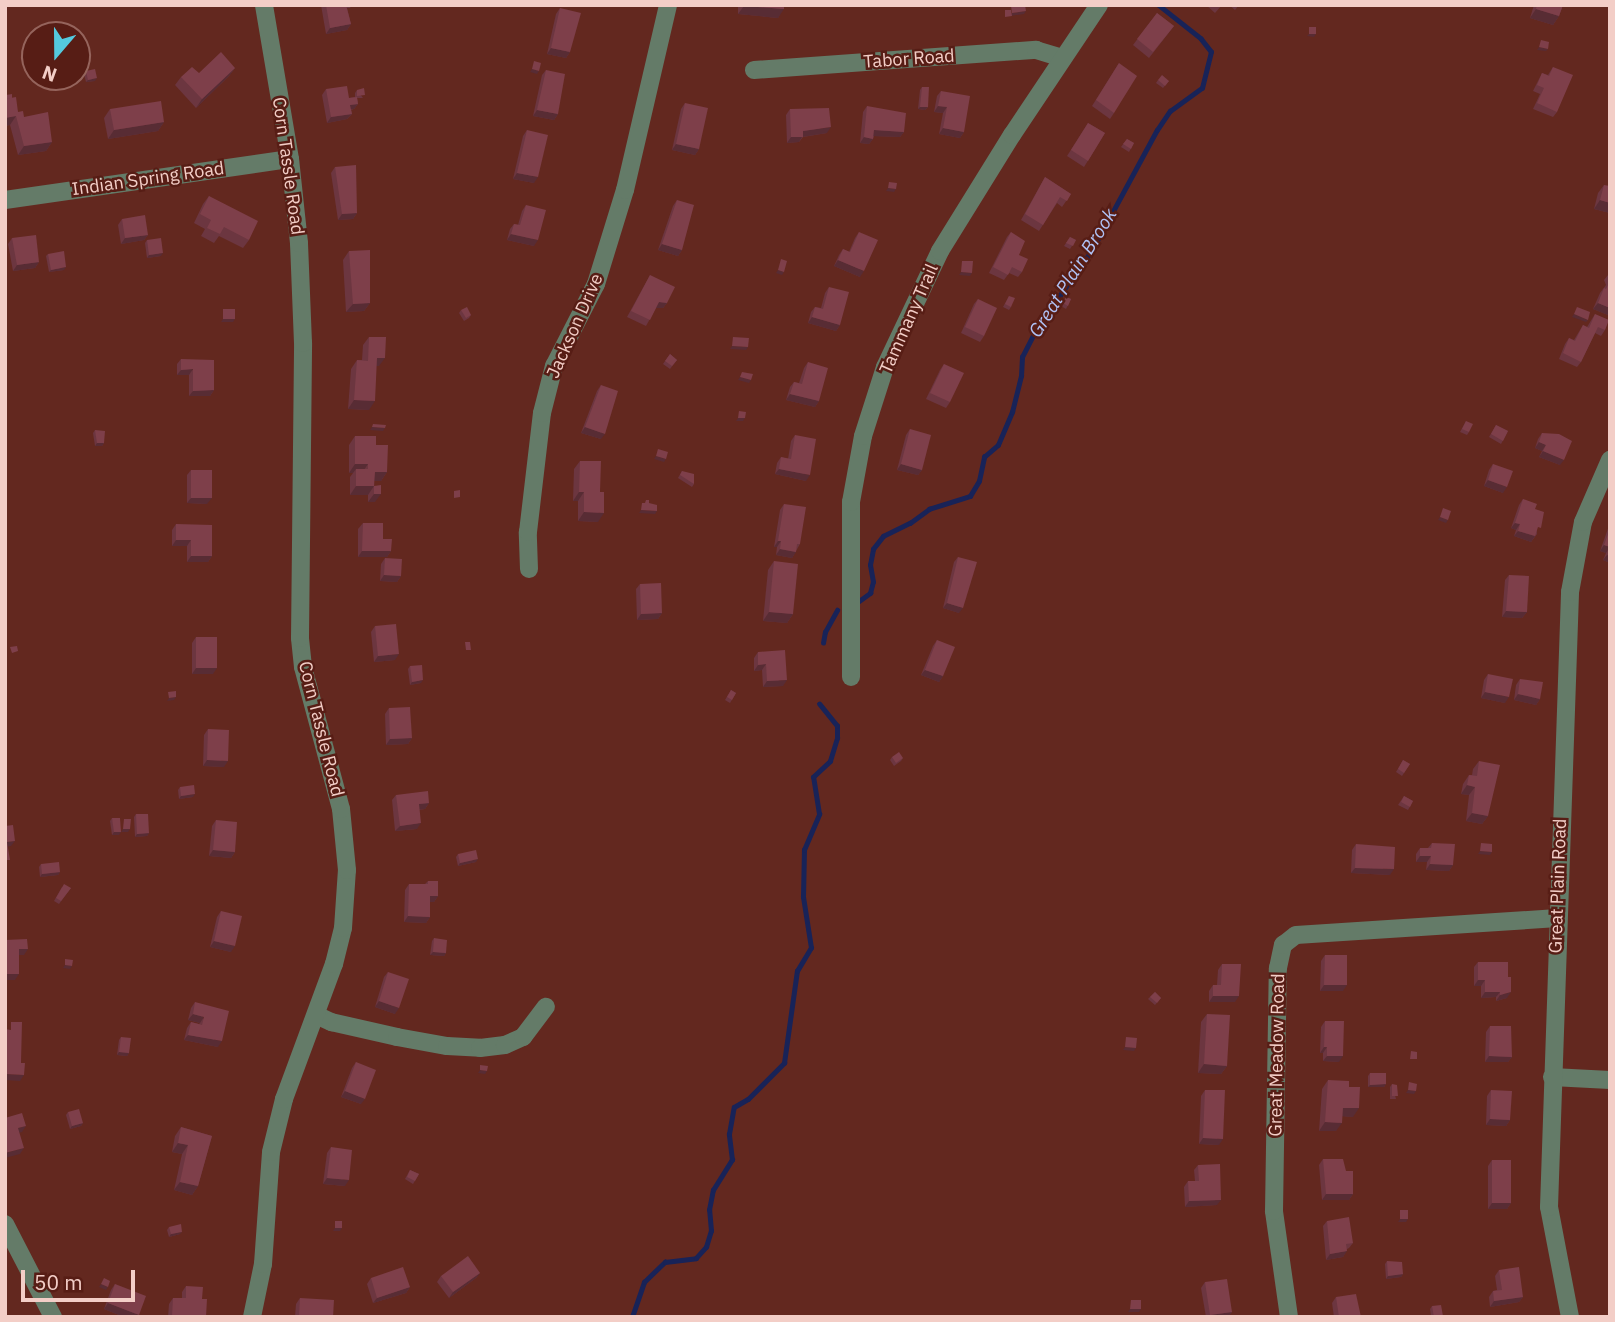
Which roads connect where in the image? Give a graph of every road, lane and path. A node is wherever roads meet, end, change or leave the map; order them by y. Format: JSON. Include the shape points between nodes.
{"nodes":[{"id":1,"x":264,"y":5,"type":"edge"},
{"id":2,"x":668,"y":5,"type":"edge"},
{"id":3,"x":1096,"y":7,"type":"edge"},
{"id":4,"x":1063,"y":58,"type":"junction"},
{"id":5,"x":754,"y":69,"type":"dead end"},
{"id":6,"x":290,"y":159,"type":"junction"},
{"id":7,"x":5,"y":200,"type":"edge"},
{"id":8,"x":1610,"y":460,"type":"edge"},
{"id":9,"x":529,"y":569,"type":"dead end"},
{"id":10,"x":850,"y":677,"type":"dead end"},
{"id":11,"x":1557,"y":918,"type":"junction"},
{"id":12,"x":546,"y":1007,"type":"dead end"},
{"id":13,"x":316,"y":1015,"type":"junction"},
{"id":14,"x":1552,"y":1077,"type":"junction"},
{"id":15,"x":1610,"y":1080,"type":"edge"},
{"id":16,"x":5,"y":1223,"type":"edge"},
{"id":17,"x":53,"y":1317,"type":"edge"},
{"id":18,"x":252,"y":1317,"type":"edge"},
{"id":19,"x":1289,"y":1317,"type":"edge"},
{"id":20,"x":1570,"y":1317,"type":"edge"}],
"edges":[{"from":1,"to":6,"type":"street","name":"Corn Tassle Road"},
{"from":2,"to":9,"type":"street","name":"Jackson Drive","via":[[625,190],[596,284],[554,366],[548,389],[528,532]]},
{"from":3,"to":4,"type":"street","name":"Tammany Trail"},
{"from":4,"to":5,"type":"street","name":"Tabor Road","via":[[1036,50]]},
{"from":4,"to":10,"type":"street","name":"Tammany Trail","via":[[940,251],[885,368],[863,436],[851,502]]},
{"from":6,"to":7,"type":"street","name":"Indian Spring Road"},
{"from":6,"to":13,"type":"street","name":"Corn Tassle Road","via":[[303,343],[300,638],[305,676],[341,809],[347,870],[342,928]]},
{"from":8,"to":11,"type":"street","name":"Great Plain Road","via":[[1583,522],[1570,592]]},
{"from":11,"to":14,"type":"street","name":"Great Plain Road"},
{"from":11,"to":19,"type":"street","name":"Great Meadow Road","via":[[1296,935],[1283,945],[1278,968],[1274,1211]]},
{"from":12,"to":13,"type":"street","via":[[523,1037],[480,1048],[397,1037]]},
{"from":13,"to":18,"type":"street","name":"Corn Tassle Road","via":[[284,1099],[271,1152],[263,1264]]},
{"from":14,"to":15,"type":"street"},
{"from":14,"to":20,"type":"street","name":"Great Plain Road","via":[[1549,1207]]},
{"from":16,"to":17,"type":"street"}]}
